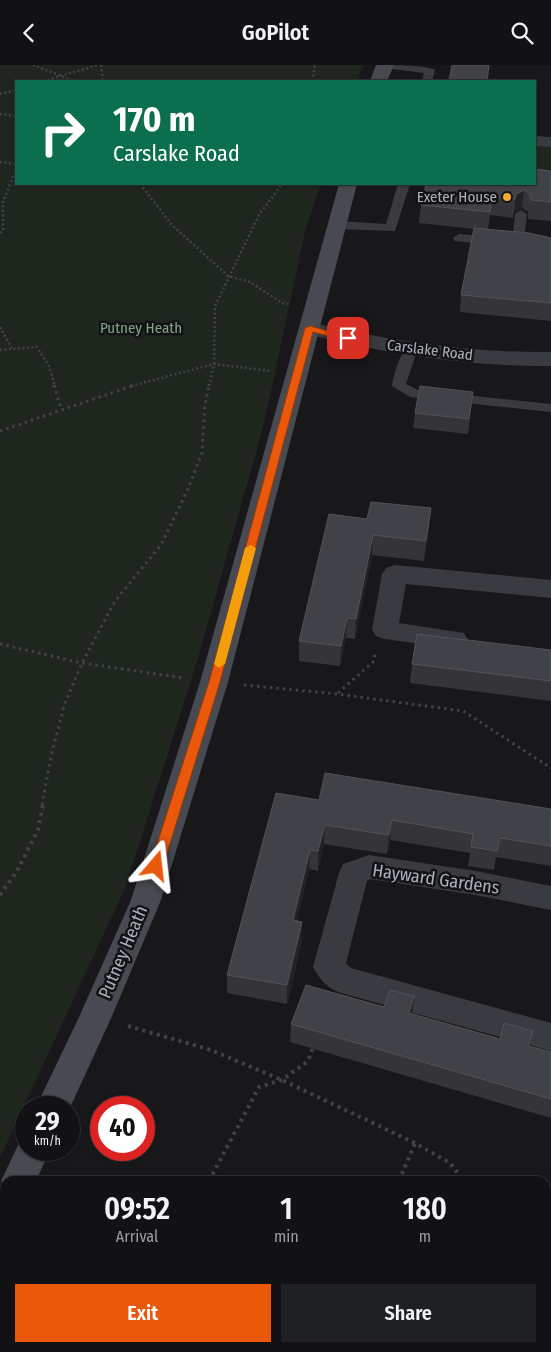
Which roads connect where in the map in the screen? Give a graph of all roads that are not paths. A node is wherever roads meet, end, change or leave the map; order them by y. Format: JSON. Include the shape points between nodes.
{"nodes":[{"id":1,"x":385,"y":65,"type":"edge"},
{"id":2,"x":379,"y":80,"type":"edge"},
{"id":3,"x":427,"y":80,"type":"edge"},
{"id":4,"x":536,"y":141,"type":"edge"},
{"id":5,"x":551,"y":142,"type":"edge"},
{"id":6,"x":348,"y":185,"type":"edge"},
{"id":7,"x":404,"y":185,"type":"edge"},
{"id":8,"x":521,"y":214,"type":"edge"},
{"id":9,"x":337,"y":225,"type":"junction"},
{"id":10,"x":459,"y":238,"type":"dead end"},
{"id":11,"x":312,"y":318,"type":"junction"},
{"id":12,"x":412,"y":348,"type":"junction"},
{"id":13,"x":551,"y":359,"type":"edge"},
{"id":14,"x":551,"y":408,"type":"edge"},
{"id":15,"x":551,"y":589,"type":"edge"},
{"id":16,"x":475,"y":643,"type":"edge"},
{"id":17,"x":551,"y":898,"type":"edge"},
{"id":18,"x":551,"y":1037,"type":"edge"},
{"id":19,"x":58,"y":1096,"type":"edge"},
{"id":20,"x":28,"y":1161,"type":"edge"},
{"id":21,"x":21,"y":1176,"type":"edge"}],
"edges":[{"from":1,"to":2,"type":"street"},
{"from":1,"to":3,"type":"lane","via":[[430,70]]},
{"from":4,"to":5,"type":"street"},
{"from":6,"to":9,"type":"street","name":"Putney Heath"},
{"from":7,"to":9,"type":"lane","via":[[391,228]]},
{"from":8,"to":10,"type":"lane","via":[[522,243]]},
{"from":9,"to":11,"type":"street","name":"Putney Heath"},
{"from":11,"to":12,"type":"street","name":"Carslake Road","via":[[348,338]]},
{"from":11,"to":19,"type":"street","name":"Putney Heath","via":[[214,682],[146,900]]},
{"from":12,"to":13,"type":"street","name":"Carslake Road","via":[[516,360]]},
{"from":12,"to":14,"type":"lane","via":[[399,377],[399,386],[414,394]]},
{"from":15,"to":16,"type":"street","via":[[395,573],[385,630]]},
{"from":17,"to":18,"type":"street","name":"Hayward Gardens","via":[[369,867],[354,873],[329,967],[341,979]]},
{"from":20,"to":21,"type":"street"}]}
